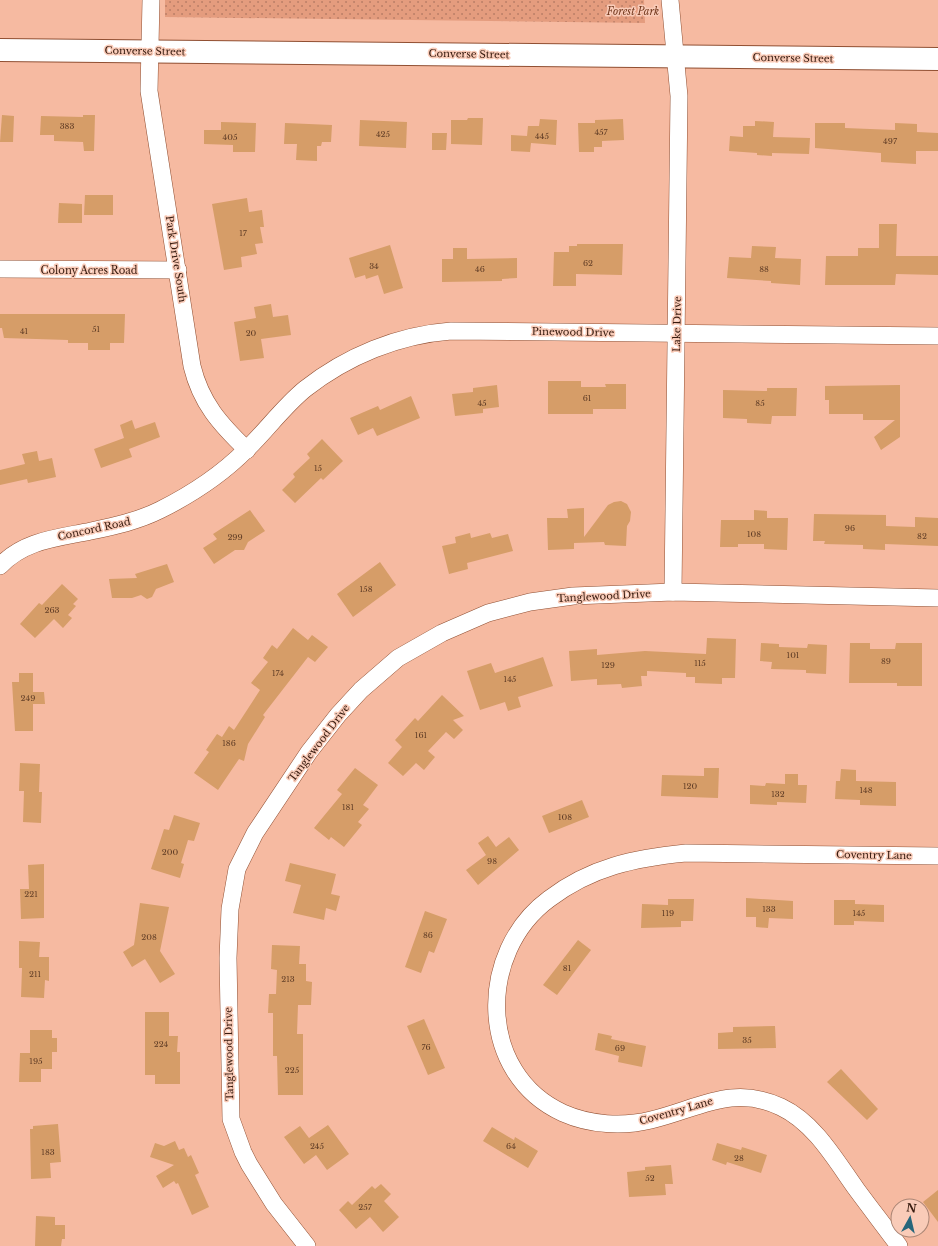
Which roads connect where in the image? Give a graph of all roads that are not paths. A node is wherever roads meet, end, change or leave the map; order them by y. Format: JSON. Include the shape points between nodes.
{"nodes":[{"id":1,"x":151,"y":0,"type":"edge"},
{"id":2,"x":670,"y":0,"type":"edge"},
{"id":3,"x":0,"y":50,"type":"edge"},
{"id":4,"x":149,"y":51,"type":"junction"},
{"id":5,"x":675,"y":57,"type":"junction"},
{"id":6,"x":938,"y":59,"type":"edge"},
{"id":7,"x":0,"y":269,"type":"edge"},
{"id":8,"x":178,"y":270,"type":"junction"},
{"id":9,"x":676,"y":333,"type":"junction"},
{"id":10,"x":938,"y":336,"type":"edge"},
{"id":11,"x":247,"y":450,"type":"junction"},
{"id":12,"x":0,"y":566,"type":"edge"},
{"id":13,"x":673,"y":592,"type":"junction"},
{"id":14,"x":938,"y":598,"type":"edge"},
{"id":15,"x":938,"y":856,"type":"edge"},
{"id":16,"x":307,"y":1246,"type":"edge"},
{"id":17,"x":898,"y":1246,"type":"edge"}],
"edges":[{"from":1,"to":4,"type":"street","name":"Park Drive South"},
{"from":2,"to":5,"type":"street","name":"Lake Drive"},
{"from":3,"to":4,"type":"main road","name":"Converse Street"},
{"from":4,"to":5,"type":"main road","name":"Converse Street"},
{"from":4,"to":8,"type":"street","name":"Park Drive South","via":[[149,91]]},
{"from":5,"to":6,"type":"main road","name":"Converse Street"},
{"from":5,"to":9,"type":"street","name":"Lake Drive","via":[[679,96]]},
{"from":7,"to":8,"type":"street","name":"Colony Acres Road"},
{"from":8,"to":11,"type":"street","name":"Park Drive South","via":[[195,381],[215,417]]},
{"from":9,"to":10,"type":"street","name":"Pinewood Drive"},
{"from":9,"to":11,"type":"street","name":"Pinewood Drive","via":[[451,331],[410,337],[385,344],[359,356],[305,389]]},
{"from":9,"to":13,"type":"street","name":"Lake Drive"},
{"from":11,"to":12,"type":"street","name":"Concord Road","via":[[214,479],[158,511],[128,523],[32,544],[17,551]]},
{"from":13,"to":14,"type":"street","name":"Tanglewood Drive"},
{"from":13,"to":16,"type":"street","name":"Tanglewood Drive","via":[[572,596],[523,603],[468,621],[414,648],[382,672],[338,715],[309,752],[255,833],[238,869],[230,909],[228,958],[231,1119],[249,1164],[274,1204]]},
{"from":15,"to":17,"type":"street","name":"Coventry Lane","via":[[686,853],[648,856],[625,862],[574,882],[538,908],[523,925],[506,954],[496,996],[498,1026],[506,1054],[525,1084],[548,1105],[575,1118],[613,1124],[651,1120],[721,1098],[735,1096],[767,1101],[793,1114],[828,1149]]}]}
